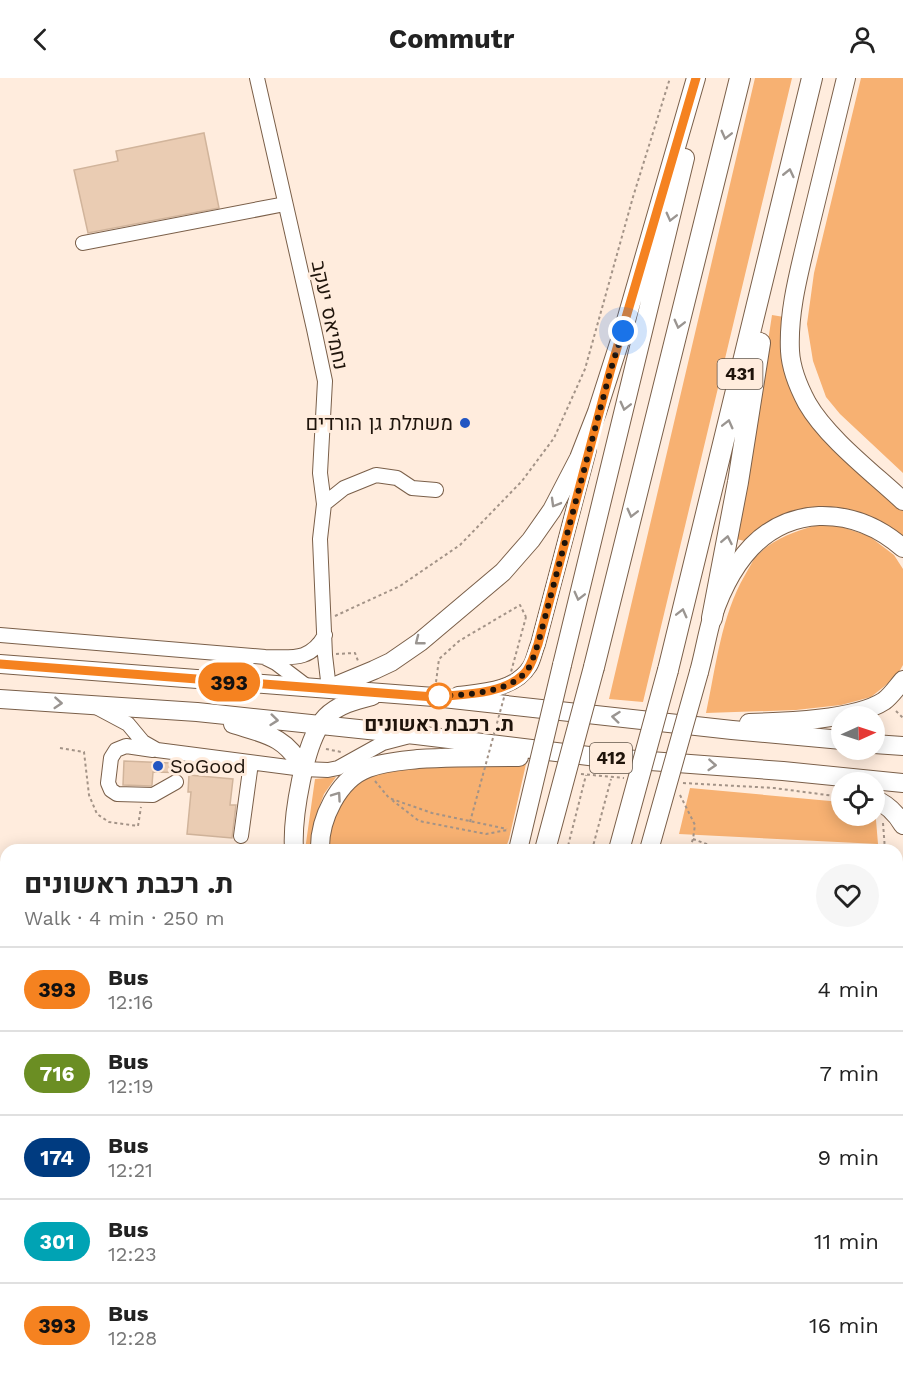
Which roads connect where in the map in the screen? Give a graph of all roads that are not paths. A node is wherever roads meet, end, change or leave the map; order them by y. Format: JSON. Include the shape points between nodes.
{"nodes":[{"id":1,"x":257,"y":78,"type":"edge"},
{"id":2,"x":696,"y":78,"type":"edge"},
{"id":3,"x":704,"y":78,"type":"edge"},
{"id":4,"x":740,"y":78,"type":"edge"},
{"id":5,"x":812,"y":78,"type":"edge"},
{"id":6,"x":846,"y":78,"type":"edge"},
{"id":7,"x":782,"y":201,"type":"junction"},
{"id":8,"x":285,"y":204,"type":"junction"},
{"id":9,"x":83,"y":243,"type":"dead end"},
{"id":10,"x":610,"y":372,"type":"junction"},
{"id":11,"x":436,"y":490,"type":"dead end"},
{"id":12,"x":903,"y":501,"type":"edge"},
{"id":13,"x":324,"y":504,"type":"junction"},
{"id":14,"x":903,"y":548,"type":"edge"},
{"id":15,"x":712,"y":618,"type":"junction"},
{"id":16,"x":0,"y":635,"type":"edge"},
{"id":17,"x":325,"y":636,"type":"junction"},
{"id":18,"x":265,"y":657,"type":"junction"},
{"id":19,"x":0,"y":664,"type":"edge"},
{"id":20,"x":903,"y":680,"type":"edge"},
{"id":21,"x":310,"y":688,"type":"junction"},
{"id":22,"x":329,"y":689,"type":"junction"},
{"id":23,"x":383,"y":693,"type":"junction"},
{"id":24,"x":434,"y":697,"type":"junction"},
{"id":25,"x":0,"y":699,"type":"edge"},
{"id":26,"x":94,"y":706,"type":"junction"},
{"id":27,"x":197,"y":712,"type":"junction"},
{"id":28,"x":673,"y":724,"type":"junction"},
{"id":29,"x":320,"y":725,"type":"junction"},
{"id":30,"x":416,"y":735,"type":"junction"},
{"id":31,"x":831,"y":739,"type":"edge"},
{"id":32,"x":885,"y":745,"type":"edge"},
{"id":33,"x":903,"y":746,"type":"edge"},
{"id":34,"x":157,"y":750,"type":"junction"},
{"id":35,"x":597,"y":757,"type":"junction"},
{"id":36,"x":251,"y":763,"type":"junction"},
{"id":37,"x":303,"y":769,"type":"junction"},
{"id":38,"x":783,"y":771,"type":"junction"},
{"id":39,"x":177,"y":782,"type":"dead end"},
{"id":40,"x":535,"y":783,"type":"junction"},
{"id":41,"x":903,"y":783,"type":"edge"},
{"id":42,"x":831,"y":784,"type":"edge"},
{"id":43,"x":885,"y":805,"type":"edge"},
{"id":44,"x":903,"y":825,"type":"edge"},
{"id":45,"x":242,"y":836,"type":"dead end"},
{"id":46,"x":294,"y":844,"type":"edge"},
{"id":47,"x":320,"y":844,"type":"edge"},
{"id":48,"x":515,"y":844,"type":"edge"},
{"id":49,"x":520,"y":844,"type":"edge"},
{"id":50,"x":547,"y":844,"type":"edge"},
{"id":51,"x":621,"y":844,"type":"edge"},
{"id":52,"x":651,"y":844,"type":"edge"}],
"edges":[{"from":1,"to":8,"type":"street","name":"נחמיאס יעקב"},
{"from":2,"to":10,"type":"main road"},
{"from":3,"to":40,"type":"main road","one_way":true,"bridge":true},
{"from":4,"to":50,"type":"highway","one_way":true,"bridge":true},
{"from":7,"to":5,"type":"highway","number":"431","one_way":true},
{"from":6,"to":12,"type":"main road","via":[[797,282],[790,354],[813,412],[842,446]]},
{"from":15,"to":7,"type":"highway","one_way":true,"via":[[738,482]]},
{"from":51,"to":7,"type":"highway","number":"431","one_way":true,"bridge":true,"via":[[668,670]]},
{"from":8,"to":9,"type":"street"},
{"from":8,"to":13,"type":"street","name":"נחמיאס יעקב","via":[[325,381],[320,473]]},
{"from":10,"to":22,"type":"main road","one_way":true,"via":[[579,458],[552,510],[503,572],[391,662]]},
{"from":10,"to":24,"type":"street","via":[[531,664],[523,675],[495,690]]},
{"from":11,"to":13,"type":"street","via":[[412,488],[397,478],[376,475],[344,488]]},
{"from":13,"to":17,"type":"street","name":"נחמיאס יעקב","via":[[320,539]]},
{"from":14,"to":15,"type":"main road","via":[[891,537],[856,520],[832,516],[794,520],[768,533],[743,555]]},
{"from":15,"to":52,"type":"main road","bridge":true},
{"from":16,"to":18,"type":"street"},
{"from":17,"to":18,"type":"street","via":[[306,655]]},
{"from":17,"to":22,"type":"street","name":"נחמיאס יעקב"},
{"from":18,"to":21,"type":"street"},
{"from":19,"to":21,"type":"main road","number":"412"},
{"from":20,"to":28,"type":"main road","via":[[885,700],[846,714]]},
{"from":21,"to":22,"type":"main road","number":"412"},
{"from":22,"to":23,"type":"main road","number":"412"},
{"from":23,"to":24,"type":"main road","number":"412"},
{"from":23,"to":29,"type":"main road","via":[[336,709]]},
{"from":28,"to":24,"type":"main road","number":"412","one_way":true},
{"from":25,"to":26,"type":"main road","number":"412","one_way":true},
{"from":26,"to":27,"type":"main road","number":"412"},
{"from":26,"to":34,"type":"street","via":[[128,724],[143,742]]},
{"from":27,"to":29,"type":"main road","number":"412","one_way":true},
{"from":27,"to":37,"type":"main road","via":[[275,738],[292,751]]},
{"from":28,"to":31,"type":"main road","number":"412"},
{"from":29,"to":30,"type":"main road","number":"412"},
{"from":29,"to":37,"type":"main road"},
{"from":30,"to":35,"type":"main road","number":"412"},
{"from":30,"to":37,"type":"street","via":[[383,743],[338,768]]},
{"from":32,"to":33,"type":"main road"},
{"from":34,"to":36,"type":"street"},
{"from":34,"to":39,"type":"street","via":[[126,746],[116,750],[111,758],[111,790],[117,794],[153,795]]},
{"from":35,"to":38,"type":"main road","number":"412","one_way":true},
{"from":47,"to":35,"type":"main road","one_way":true,"via":[[321,830],[335,797],[349,780],[367,768],[397,761],[459,757]]},
{"from":36,"to":37,"type":"street"},
{"from":36,"to":45,"type":"street"},
{"from":37,"to":46,"type":"main road"},
{"from":38,"to":41,"type":"main road","number":"412"},
{"from":38,"to":42,"type":"main road"},
{"from":40,"to":48,"type":"main road","bridge":true},
{"from":40,"to":49,"type":"main road","bridge":true},
{"from":43,"to":44,"type":"main road"}]}
